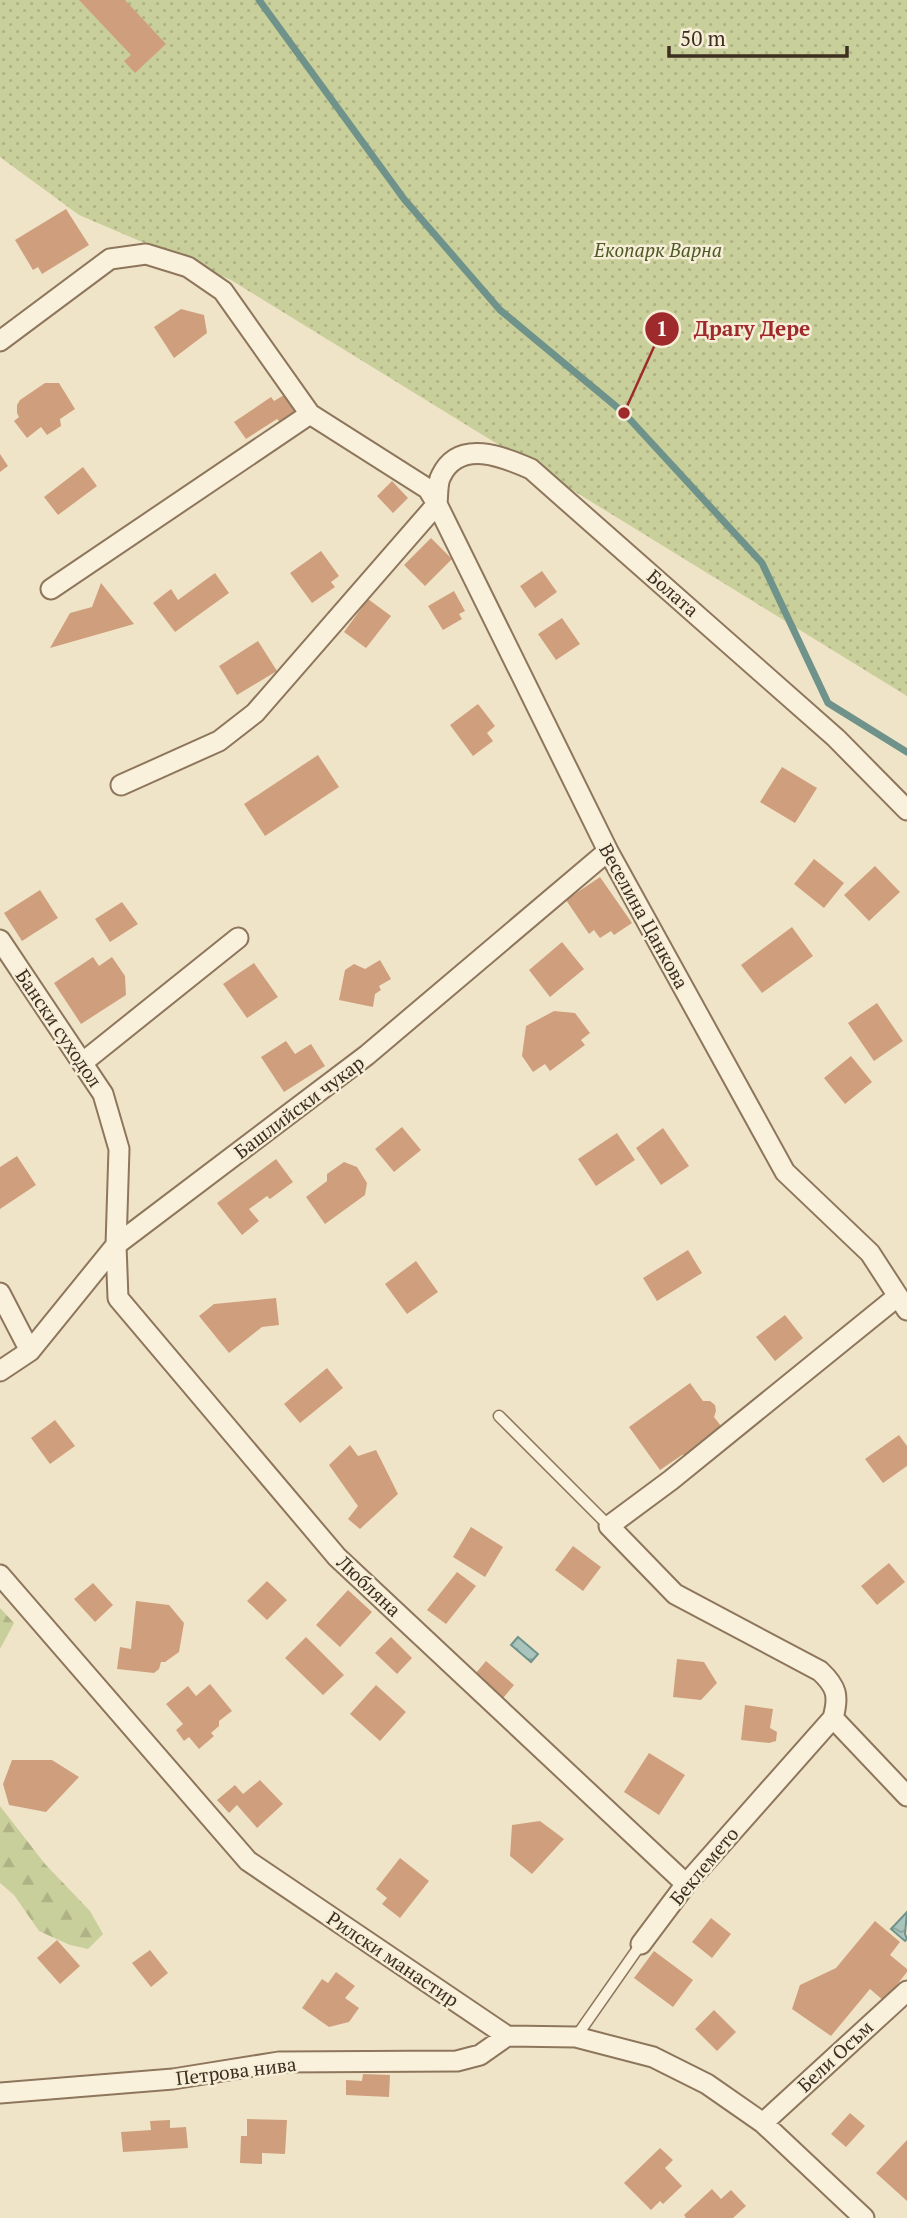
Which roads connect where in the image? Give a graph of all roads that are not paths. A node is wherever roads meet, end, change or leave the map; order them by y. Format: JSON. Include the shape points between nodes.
{"nodes":[{"id":1,"x":0,"y":341,"type":"edge"},
{"id":2,"x":310,"y":414,"type":"junction"},
{"id":3,"x":437,"y":504,"type":"junction"},
{"id":4,"x":51,"y":589,"type":"dead end"},
{"id":5,"x":121,"y":785,"type":"dead end"},
{"id":6,"x":907,"y":810,"type":"edge"},
{"id":7,"x":608,"y":851,"type":"junction"},
{"id":8,"x":238,"y":938,"type":"dead end"},
{"id":9,"x":0,"y":940,"type":"edge"},
{"id":10,"x":82,"y":1063,"type":"junction"},
{"id":11,"x":116,"y":1245,"type":"junction"},
{"id":12,"x":0,"y":1293,"type":"edge"},
{"id":13,"x":903,"y":1303,"type":"edge"},
{"id":14,"x":30,"y":1351,"type":"junction"},
{"id":15,"x":0,"y":1371,"type":"edge"},
{"id":16,"x":499,"y":1416,"type":"dead end"},
{"id":17,"x":609,"y":1526,"type":"junction"},
{"id":18,"x":0,"y":1575,"type":"edge"},
{"id":19,"x":836,"y":1709,"type":"junction"},
{"id":20,"x":907,"y":1796,"type":"edge"},
{"id":21,"x":686,"y":1884,"type":"junction"},
{"id":22,"x":641,"y":1944,"type":"joint"},
{"id":23,"x":907,"y":1991,"type":"edge"},
{"id":24,"x":507,"y":2036,"type":"junction"},
{"id":25,"x":576,"y":2037,"type":"junction"},
{"id":26,"x":0,"y":2092,"type":"edge"},
{"id":27,"x":763,"y":2123,"type":"junction"},
{"id":28,"x":864,"y":2218,"type":"edge"}],
"edges":[{"from":1,"to":2,"type":"street","name":"Веселина Цанкова","via":[[110,259],[145,254],[188,267],[223,291]]},
{"from":2,"to":3,"type":"street","name":"Веселина Цанкова","via":[[428,489]]},
{"from":2,"to":4,"type":"street"},
{"from":3,"to":5,"type":"street","via":[[255,713],[219,741]]},
{"from":3,"to":6,"type":"street","name":"Болата","via":[[440,477],[466,454],[499,455],[531,469],[836,738]]},
{"from":3,"to":7,"type":"street","name":"Веселина Цанкова"},
{"from":7,"to":11,"type":"street","name":"Башлийски чукар","via":[[367,1055]]},
{"from":7,"to":13,"type":"street","name":"Веселина Цанкова","via":[[785,1172],[870,1253]]},
{"from":8,"to":10,"type":"street"},
{"from":9,"to":10,"type":"street","name":"Бански суходол"},
{"from":10,"to":11,"type":"street","name":"Бански суходол","via":[[103,1094],[119,1149]]},
{"from":11,"to":14,"type":"street","name":"Башлийски чукар"},
{"from":11,"to":21,"type":"street","name":"Любляна","via":[[118,1298],[337,1557]]},
{"from":12,"to":14,"type":"street"},
{"from":13,"to":17,"type":"street"},
{"from":14,"to":15,"type":"street","name":"Башлийски чукар"},
{"from":16,"to":17,"type":"lane"},
{"from":17,"to":19,"type":"street","via":[[675,1594],[820,1671],[831,1682]]},
{"from":18,"to":24,"type":"street","name":"Рилски манастир","via":[[248,1861]]},
{"from":19,"to":20,"type":"street"},
{"from":19,"to":21,"type":"street","name":"Беклемето"},
{"from":21,"to":22,"type":"street","name":"Беклемето"},
{"from":22,"to":25,"type":"lane","name":"Беклемето"},
{"from":23,"to":27,"type":"street","name":"Бели Осъм"},
{"from":24,"to":25,"type":"street"},
{"from":24,"to":26,"type":"street","name":"Петрова нива","via":[[480,2055],[457,2061],[279,2062],[173,2080]]},
{"from":25,"to":27,"type":"street","via":[[653,2057],[707,2084]]},
{"from":27,"to":28,"type":"street"}]}
